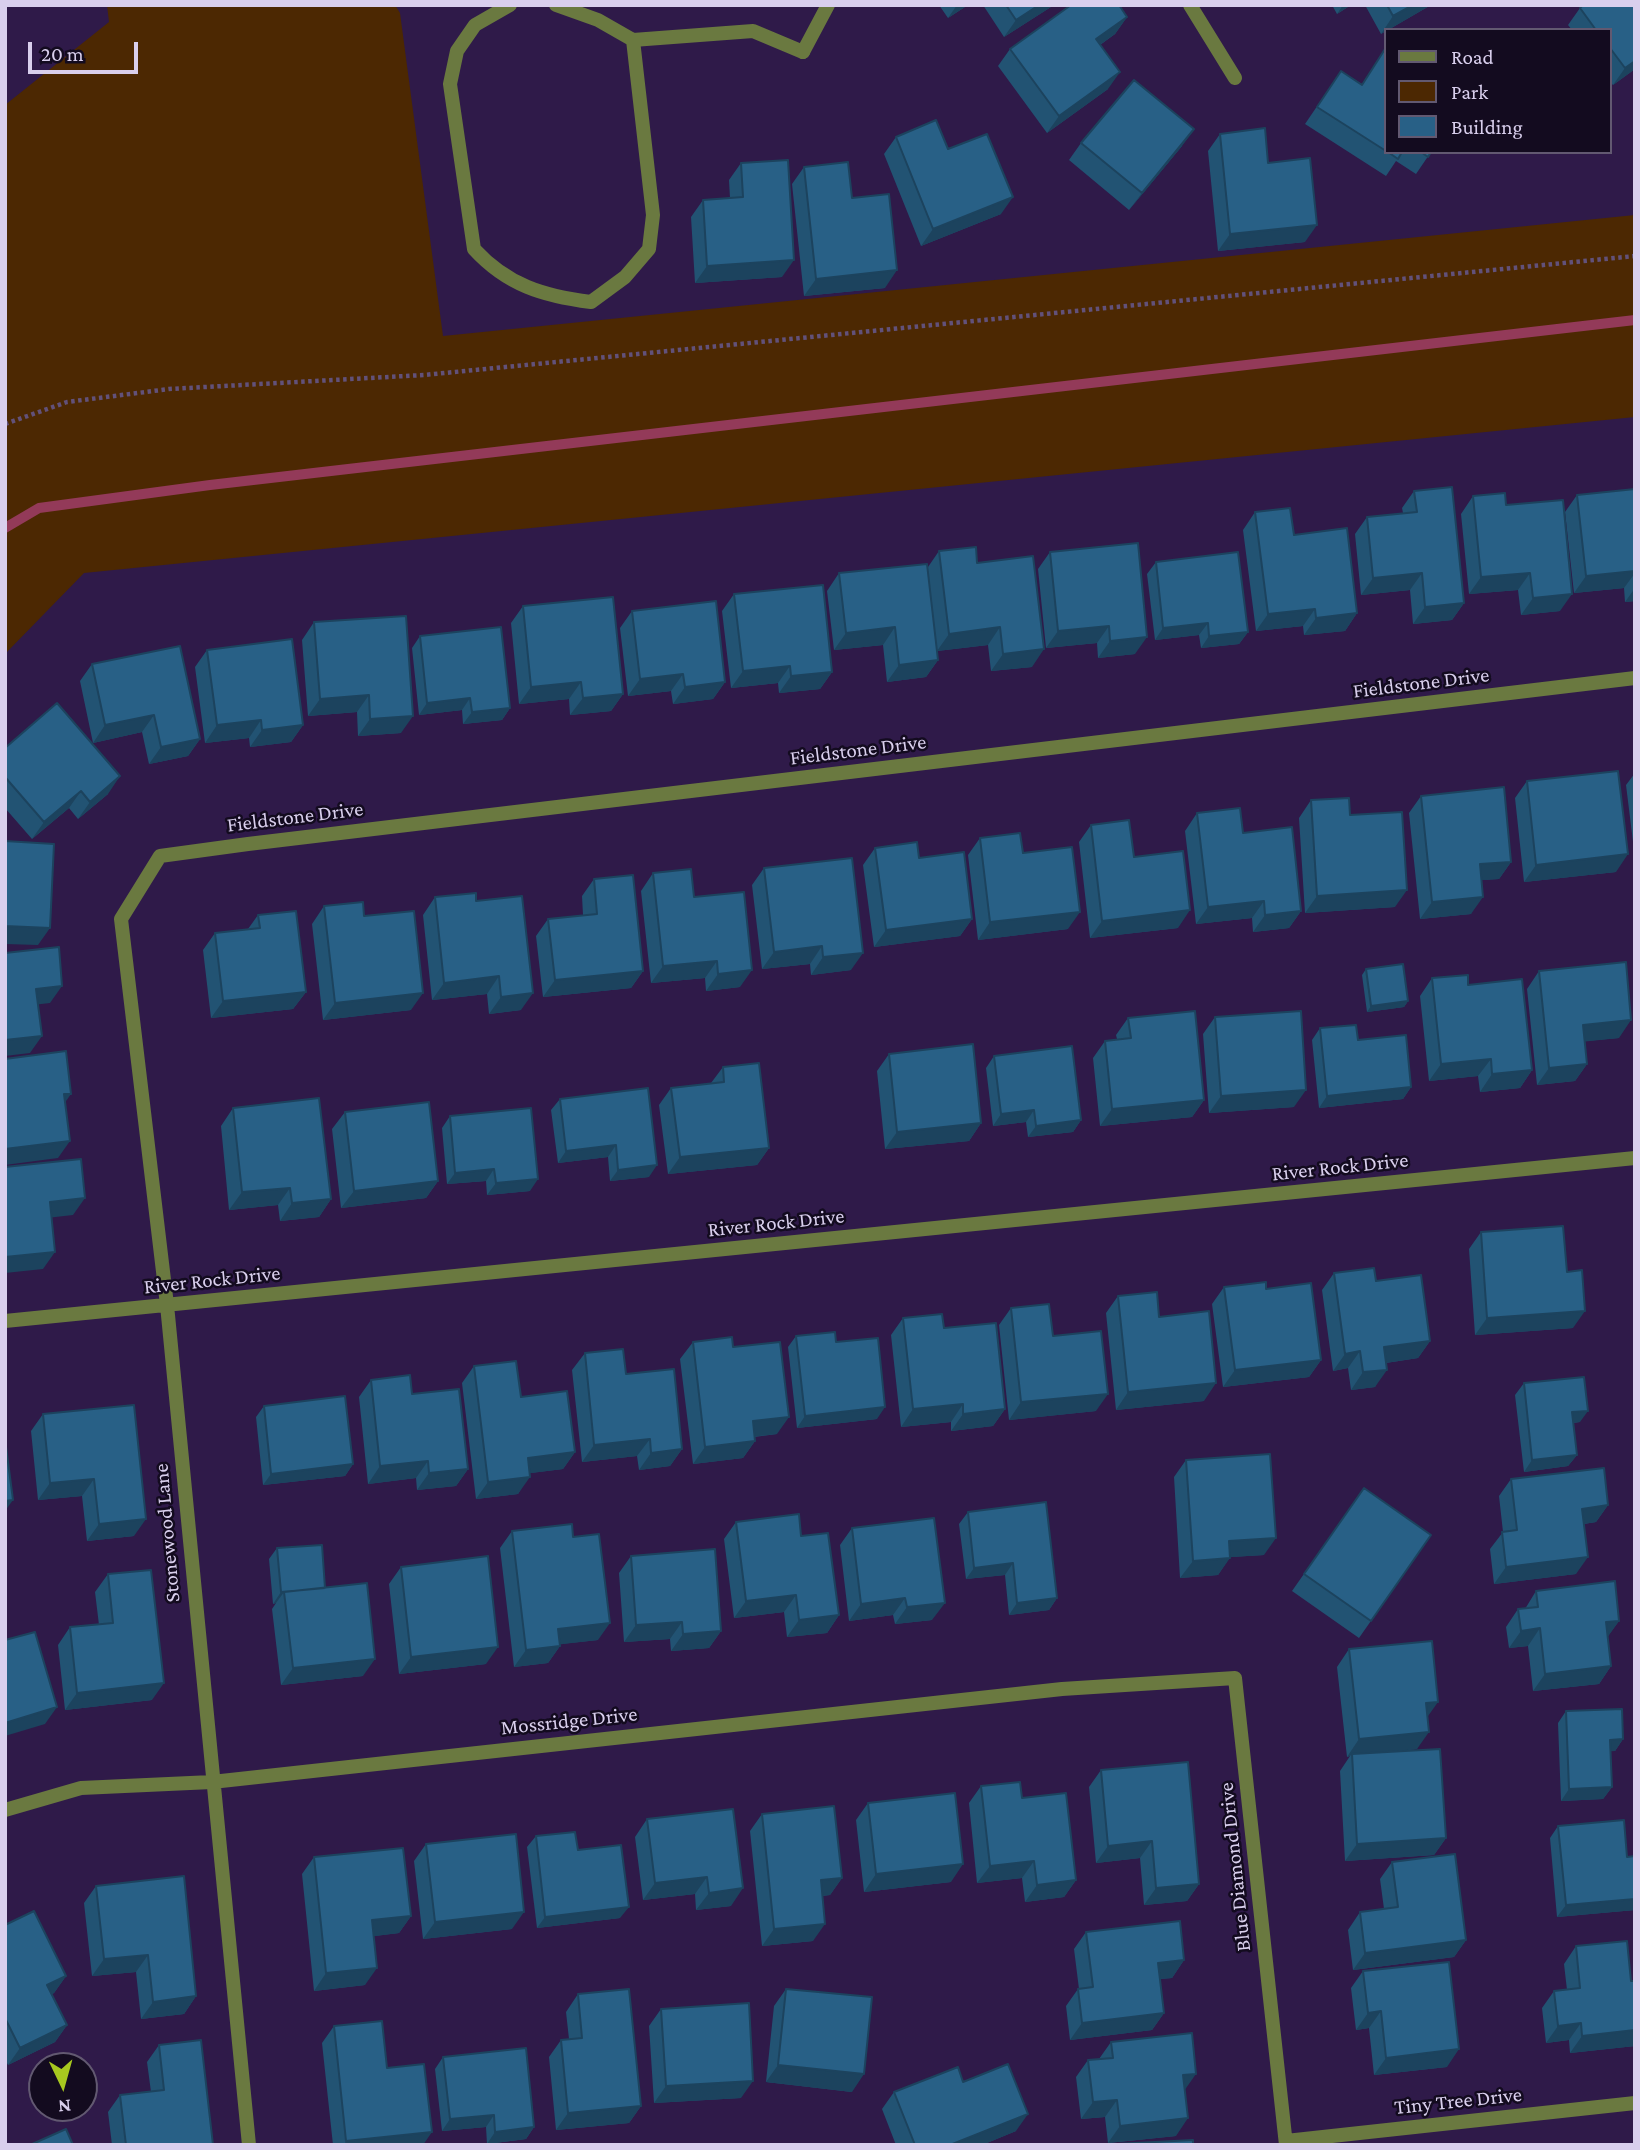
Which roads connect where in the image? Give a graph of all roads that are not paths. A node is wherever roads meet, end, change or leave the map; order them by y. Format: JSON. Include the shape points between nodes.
{"nodes":[{"id":1,"x":510,"y":5,"type":"edge"},
{"id":2,"x":556,"y":5,"type":"edge"},
{"id":3,"x":828,"y":5,"type":"edge"},
{"id":4,"x":1190,"y":5,"type":"edge"},
{"id":5,"x":633,"y":40,"type":"junction"},
{"id":6,"x":1235,"y":78,"type":"dead end"},
{"id":7,"x":1635,"y":678,"type":"edge"},
{"id":8,"x":121,"y":919,"type":"joint"},
{"id":9,"x":1635,"y":1158,"type":"edge"},
{"id":10,"x":167,"y":1305,"type":"junction"},
{"id":11,"x":5,"y":1321,"type":"edge"},
{"id":12,"x":1140,"y":1684,"type":"joint"},
{"id":13,"x":212,"y":1782,"type":"junction"},
{"id":14,"x":5,"y":1810,"type":"edge"},
{"id":15,"x":1635,"y":2103,"type":"edge"},
{"id":16,"x":1286,"y":2143,"type":"edge"},
{"id":17,"x":249,"y":2145,"type":"edge"}],
"edges":[{"from":1,"to":5,"type":"street","via":[[475,25],[457,51],[450,85],[474,249],[519,285],[555,298],[591,302],[625,277],[649,249],[653,215]]},
{"from":2,"to":5,"type":"street","via":[[598,20]]},
{"from":3,"to":5,"type":"street","via":[[803,52],[753,31]]},
{"from":4,"to":6,"type":"street"},
{"from":7,"to":8,"type":"street","name":"Fieldstone Drive","via":[[160,856]]},
{"from":8,"to":10,"type":"street","name":"Stonewood Lane"},
{"from":9,"to":10,"type":"street","name":"River Rock Drive"},
{"from":10,"to":11,"type":"street","name":"River Rock Drive"},
{"from":10,"to":13,"type":"street","name":"Stonewood Lane"},
{"from":12,"to":13,"type":"street","name":"Mossridge Drive"},
{"from":12,"to":16,"type":"street","name":"Blue Diamond Drive","via":[[1235,1678]]},
{"from":13,"to":14,"type":"street","name":"Mossridge Drive","via":[[82,1787]]},
{"from":13,"to":17,"type":"street","name":"Stonewood Lane"},
{"from":15,"to":16,"type":"street","name":"Tiny Tree Drive"}]}
